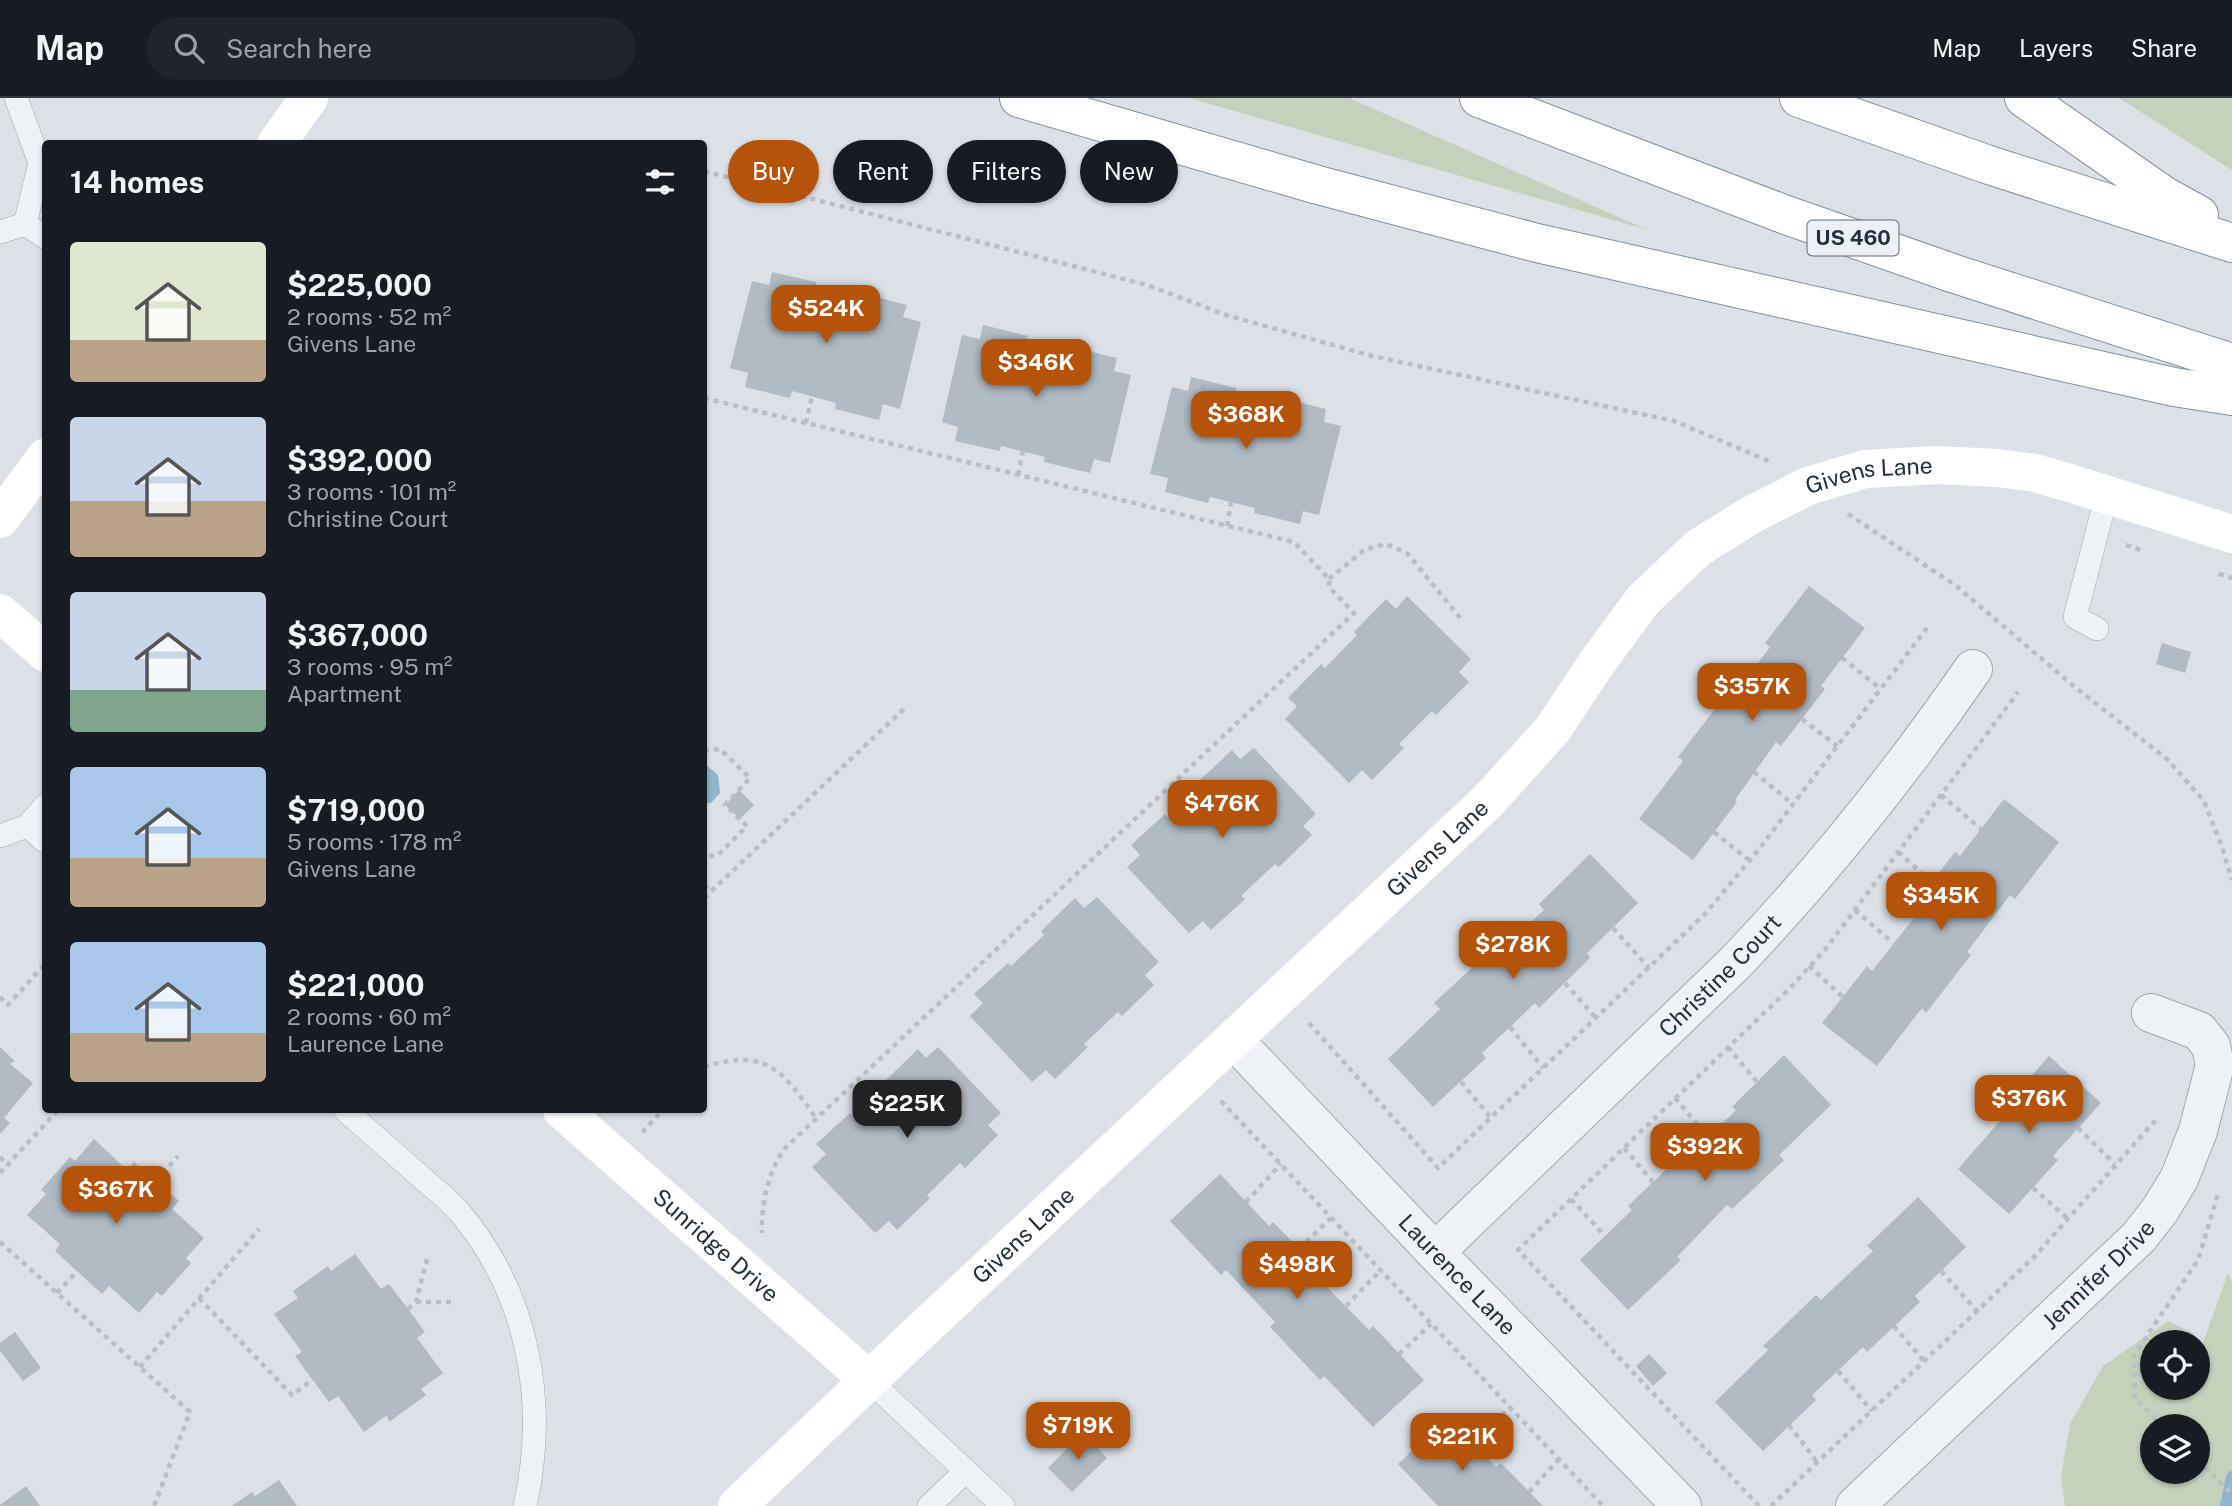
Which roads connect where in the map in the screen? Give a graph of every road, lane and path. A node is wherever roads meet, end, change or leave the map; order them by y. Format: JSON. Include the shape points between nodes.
{"nodes":[{"id":1,"x":16,"y":98,"type":"edge"},
{"id":2,"x":309,"y":98,"type":"edge"},
{"id":3,"x":1019,"y":98,"type":"edge"},
{"id":4,"x":1479,"y":98,"type":"edge"},
{"id":5,"x":1799,"y":98,"type":"edge"},
{"id":6,"x":2024,"y":98,"type":"edge"},
{"id":7,"x":279,"y":140,"type":"edge"},
{"id":8,"x":707,"y":172,"type":"edge"},
{"id":9,"x":25,"y":224,"type":"junction"},
{"id":10,"x":0,"y":232,"type":"edge"},
{"id":11,"x":2232,"y":233,"type":"edge"},
{"id":12,"x":42,"y":235,"type":"edge"},
{"id":13,"x":2232,"y":243,"type":"edge"},
{"id":14,"x":2232,"y":363,"type":"edge"},
{"id":15,"x":2232,"y":396,"type":"edge"},
{"id":16,"x":812,"y":397,"type":"dead end"},
{"id":17,"x":707,"y":399,"type":"edge"},
{"id":18,"x":806,"y":423,"type":"junction"},
{"id":19,"x":1023,"y":452,"type":"dead end"},
{"id":20,"x":42,"y":462,"type":"edge"},
{"id":21,"x":1018,"y":475,"type":"junction"},
{"id":22,"x":1808,"y":486,"type":"junction"},
{"id":23,"x":2106,"y":494,"type":"junction"},
{"id":24,"x":1231,"y":502,"type":"dead end"},
{"id":25,"x":0,"y":519,"type":"edge"},
{"id":26,"x":1227,"y":526,"type":"junction"},
{"id":27,"x":2232,"y":534,"type":"edge"},
{"id":28,"x":1329,"y":579,"type":"junction"},
{"id":29,"x":0,"y":613,"type":"edge"},
{"id":30,"x":1461,"y":619,"type":"dead end"},
{"id":31,"x":1927,"y":628,"type":"dead end"},
{"id":32,"x":2097,"y":629,"type":"dead end"},
{"id":33,"x":42,"y":650,"type":"edge"},
{"id":34,"x":1842,"y":657,"type":"dead end"},
{"id":35,"x":1973,"y":669,"type":"dead end"},
{"id":36,"x":1881,"y":689,"type":"junction"},
{"id":37,"x":2018,"y":691,"type":"dead end"},
{"id":38,"x":907,"y":706,"type":"dead end"},
{"id":39,"x":1802,"y":719,"type":"dead end"},
{"id":40,"x":1838,"y":746,"type":"junction"},
{"id":41,"x":707,"y":751,"type":"edge"},
{"id":42,"x":1754,"y":772,"type":"dead end"},
{"id":43,"x":1941,"y":795,"type":"junction"},
{"id":44,"x":1794,"y":805,"type":"junction"},
{"id":45,"x":42,"y":809,"type":"edge"},
{"id":46,"x":27,"y":826,"type":"junction"},
{"id":47,"x":1981,"y":829,"type":"dead end"},
{"id":48,"x":1714,"y":832,"type":"dead end"},
{"id":49,"x":0,"y":836,"type":"edge"},
{"id":50,"x":42,"y":839,"type":"edge"},
{"id":51,"x":1898,"y":852,"type":"junction"},
{"id":52,"x":707,"y":857,"type":"edge"},
{"id":53,"x":1750,"y":861,"type":"junction"},
{"id":54,"x":2232,"y":880,"type":"edge"},
{"id":55,"x":1932,"y":882,"type":"dead end"},
{"id":56,"x":707,"y":888,"type":"edge"},
{"id":57,"x":710,"y":892,"type":"junction"},
{"id":58,"x":707,"y":895,"type":"edge"},
{"id":59,"x":1855,"y":909,"type":"junction"},
{"id":60,"x":1613,"y":928,"type":"dead end"},
{"id":61,"x":1893,"y":943,"type":"dead end"},
{"id":62,"x":42,"y":967,"type":"edge"},
{"id":63,"x":1810,"y":967,"type":"junction"},
{"id":64,"x":1649,"y":968,"type":"junction"},
{"id":65,"x":1564,"y":983,"type":"dead end"},
{"id":66,"x":1843,"y":997,"type":"dead end"},
{"id":67,"x":0,"y":998,"type":"edge"},
{"id":68,"x":2151,"y":1013,"type":"dead end"},
{"id":69,"x":1306,"y":1018,"type":"dead end"},
{"id":70,"x":1596,"y":1018,"type":"junction"},
{"id":71,"x":1510,"y":1027,"type":"dead end"},
{"id":72,"x":1234,"y":1040,"type":"junction"},
{"id":73,"x":1728,"y":1047,"type":"junction"},
{"id":74,"x":707,"y":1066,"type":"edge"},
{"id":75,"x":1543,"y":1068,"type":"junction"},
{"id":76,"x":1197,"y":1075,"type":"junction"},
{"id":77,"x":1461,"y":1082,"type":"dead end"},
{"id":78,"x":1757,"y":1082,"type":"dead end"},
{"id":79,"x":1675,"y":1098,"type":"junction"},
{"id":80,"x":55,"y":1113,"type":"edge"},
{"id":81,"x":348,"y":1113,"type":"edge"},
{"id":82,"x":565,"y":1113,"type":"edge"},
{"id":83,"x":660,"y":1113,"type":"edge"},
{"id":84,"x":816,"y":1118,"type":"junction"},
{"id":85,"x":1491,"y":1118,"type":"junction"},
{"id":86,"x":2078,"y":1128,"type":"dead end"},
{"id":87,"x":2163,"y":1128,"type":"dead end"},
{"id":88,"x":1708,"y":1137,"type":"dead end"},
{"id":89,"x":645,"y":1143,"type":"dead end"},
{"id":90,"x":1624,"y":1148,"type":"junction"},
{"id":91,"x":178,"y":1156,"type":"dead end"},
{"id":92,"x":0,"y":1157,"type":"edge"},
{"id":93,"x":1281,"y":1164,"type":"junction"},
{"id":94,"x":2115,"y":1164,"type":"junction"},
{"id":95,"x":8,"y":1165,"type":"junction"},
{"id":96,"x":0,"y":1174,"type":"edge"},
{"id":97,"x":156,"y":1181,"type":"dead end"},
{"id":98,"x":1653,"y":1182,"type":"dead end"},
{"id":99,"x":2221,"y":1186,"type":"dead end"},
{"id":100,"x":2033,"y":1188,"type":"dead end"},
{"id":101,"x":1571,"y":1199,"type":"junction"},
{"id":102,"x":1246,"y":1202,"type":"dead end"},
{"id":103,"x":1331,"y":1218,"type":"junction"},
{"id":104,"x":2067,"y":1218,"type":"junction"},
{"id":105,"x":260,"y":1229,"type":"dead end"},
{"id":106,"x":762,"y":1235,"type":"dead end"},
{"id":107,"x":1605,"y":1236,"type":"dead end"},
{"id":108,"x":0,"y":1242,"type":"edge"},
{"id":109,"x":1299,"y":1249,"type":"dead end"},
{"id":110,"x":1435,"y":1252,"type":"junction"},
{"id":111,"x":427,"y":1259,"type":"dead end"},
{"id":112,"x":1381,"y":1270,"type":"junction"},
{"id":113,"x":77,"y":1271,"type":"dead end"},
{"id":114,"x":1941,"y":1271,"type":"dead end"},
{"id":115,"x":57,"y":1293,"type":"junction"},
{"id":116,"x":199,"y":1298,"type":"junction"},
{"id":117,"x":416,"y":1302,"type":"junction"},
{"id":118,"x":454,"y":1302,"type":"dead end"},
{"id":119,"x":1346,"y":1306,"type":"dead end"},
{"id":120,"x":408,"y":1308,"type":"dead end"},
{"id":121,"x":1977,"y":1311,"type":"junction"},
{"id":122,"x":1431,"y":1324,"type":"junction"},
{"id":123,"x":1894,"y":1326,"type":"dead end"},
{"id":124,"x":1399,"y":1354,"type":"dead end"},
{"id":125,"x":1924,"y":1361,"type":"junction"},
{"id":126,"x":140,"y":1367,"type":"junction"},
{"id":127,"x":1838,"y":1371,"type":"dead end"},
{"id":128,"x":312,"y":1380,"type":"dead end"},
{"id":129,"x":869,"y":1380,"type":"junction"},
{"id":130,"x":1510,"y":1407,"type":"junction"},
{"id":131,"x":1872,"y":1411,"type":"junction"},
{"id":132,"x":2151,"y":1414,"type":"edge"},
{"id":133,"x":1789,"y":1425,"type":"dead end"},
{"id":134,"x":1474,"y":1444,"type":"dead end"},
{"id":135,"x":1559,"y":1459,"type":"junction"},
{"id":136,"x":1818,"y":1462,"type":"junction"},
{"id":137,"x":966,"y":1471,"type":"junction"},
{"id":138,"x":2210,"y":1472,"type":"edge"},
{"id":139,"x":1529,"y":1492,"type":"dead end"},
{"id":140,"x":2232,"y":1494,"type":"edge"},
{"id":141,"x":154,"y":1506,"type":"edge"},
{"id":142,"x":525,"y":1506,"type":"edge"},
{"id":143,"x":737,"y":1506,"type":"edge"},
{"id":144,"x":929,"y":1506,"type":"edge"},
{"id":145,"x":1003,"y":1506,"type":"edge"},
{"id":146,"x":1603,"y":1506,"type":"edge"},
{"id":147,"x":1682,"y":1506,"type":"edge"},
{"id":148,"x":1759,"y":1506,"type":"edge"},
{"id":149,"x":1771,"y":1506,"type":"edge"},
{"id":150,"x":1855,"y":1506,"type":"edge"}],
"edges":[{"from":1,"to":9,"type":"lane","via":[[40,163]]},
{"from":2,"to":7,"type":"main road"},
{"from":3,"to":15,"type":"main road","via":[[1305,182],[1537,243],[2161,384]]},
{"from":4,"to":14,"type":"main road","number":"US 460","via":[[1786,215]]},
{"from":5,"to":13,"type":"main road"},
{"from":6,"to":11,"type":"main road","via":[[2163,195]]},
{"from":8,"to":22,"type":"path","via":[[1147,285],[1226,315],[1372,356],[1674,421],[1772,463]]},
{"from":9,"to":10,"type":"lane"},
{"from":9,"to":12,"type":"lane"},
{"from":16,"to":18,"type":"path"},
{"from":17,"to":18,"type":"path"},
{"from":18,"to":21,"type":"path"},
{"from":19,"to":21,"type":"path"},
{"from":20,"to":25,"type":"main road"},
{"from":21,"to":26,"type":"path"},
{"from":22,"to":23,"type":"main road","name":"Givens Lane","via":[[1865,469],[1936,465],[2035,473]]},
{"from":22,"to":54,"type":"path","via":[[1955,585],[2167,759],[2204,801]]},
{"from":22,"to":72,"type":"main road","name":"Givens Lane","via":[[1698,548],[1643,600],[1553,729],[1488,801]]},
{"from":23,"to":27,"type":"main road","name":"Givens Lane"},
{"from":23,"to":32,"type":"lane","via":[[2076,617]]},
{"from":24,"to":26,"type":"path"},
{"from":26,"to":28,"type":"path","via":[[1294,542]]},
{"from":28,"to":30,"type":"path","via":[[1364,550],[1386,544],[1407,553]]},
{"from":28,"to":84,"type":"path","via":[[1329,587],[1354,613]]},
{"from":29,"to":33,"type":"main road"},
{"from":31,"to":36,"type":"path"},
{"from":34,"to":36,"type":"path"},
{"from":35,"to":110,"type":"street","name":"Christine Court","via":[[1927,736],[1773,924]]},
{"from":36,"to":40,"type":"path"},
{"from":37,"to":43,"type":"path"},
{"from":38,"to":57,"type":"path"},
{"from":39,"to":40,"type":"path"},
{"from":40,"to":44,"type":"path"},
{"from":41,"to":52,"type":"path","via":[[720,749],[750,778],[725,805],[747,826],[718,855]]},
{"from":42,"to":44,"type":"path"},
{"from":43,"to":47,"type":"path"},
{"from":43,"to":51,"type":"path"},
{"from":44,"to":53,"type":"path"},
{"from":45,"to":46,"type":"lane"},
{"from":46,"to":49,"type":"lane"},
{"from":46,"to":50,"type":"lane"},
{"from":48,"to":53,"type":"path"},
{"from":51,"to":55,"type":"path"},
{"from":51,"to":59,"type":"path"},
{"from":53,"to":64,"type":"path","via":[[1706,914]]},
{"from":56,"to":57,"type":"path"},
{"from":57,"to":58,"type":"path"},
{"from":59,"to":61,"type":"path"},
{"from":59,"to":63,"type":"path"},
{"from":60,"to":64,"type":"path"},
{"from":62,"to":67,"type":"path","via":[[8,1005]]},
{"from":63,"to":66,"type":"path"},
{"from":63,"to":73,"type":"path"},
{"from":64,"to":70,"type":"path"},
{"from":65,"to":70,"type":"path"},
{"from":68,"to":150,"type":"street","name":"Jennifer Drive","via":[[2199,1031],[2211,1046],[2215,1062],[2198,1131],[2173,1191],[2139,1237]]},
{"from":69,"to":85,"type":"path","via":[[1438,1168]]},
{"from":70,"to":75,"type":"path"},
{"from":71,"to":75,"type":"path"},
{"from":72,"to":76,"type":"main road","name":"Givens Lane"},
{"from":72,"to":110,"type":"street","name":"Laurence Lane"},
{"from":73,"to":78,"type":"path"},
{"from":73,"to":79,"type":"path"},
{"from":74,"to":84,"type":"path","via":[[731,1059],[768,1065],[783,1074]]},
{"from":75,"to":85,"type":"path"},
{"from":76,"to":93,"type":"path"},
{"from":76,"to":129,"type":"main road","name":"Givens Lane"},
{"from":77,"to":85,"type":"path"},
{"from":79,"to":88,"type":"path"},
{"from":79,"to":90,"type":"path"},
{"from":80,"to":95,"type":"path"},
{"from":81,"to":142,"type":"lane","via":[[459,1211],[509,1291],[528,1353],[535,1410],[532,1474]]},
{"from":82,"to":129,"type":"main road","name":"Sunridge Drive"},
{"from":83,"to":89,"type":"path","via":[[645,1130]]},
{"from":84,"to":106,"type":"path","via":[[778,1159],[768,1181]]},
{"from":86,"to":94,"type":"path"},
{"from":87,"to":94,"type":"path","via":[[2154,1122]]},
{"from":90,"to":98,"type":"path"},
{"from":90,"to":101,"type":"path"},
{"from":91,"to":97,"type":"path"},
{"from":92,"to":95,"type":"path"},
{"from":93,"to":102,"type":"path"},
{"from":93,"to":103,"type":"path"},
{"from":94,"to":104,"type":"path"},
{"from":95,"to":96,"type":"path"},
{"from":99,"to":132,"type":"path","via":[[2198,1260],[2134,1355],[2135,1399]]},
{"from":100,"to":104,"type":"path"},
{"from":101,"to":107,"type":"path"},
{"from":101,"to":148,"type":"path","via":[[1518,1250]]},
{"from":103,"to":109,"type":"path"},
{"from":103,"to":112,"type":"path"},
{"from":104,"to":121,"type":"path"},
{"from":105,"to":116,"type":"path"},
{"from":108,"to":115,"type":"path"},
{"from":110,"to":147,"type":"street","name":"Laurence Lane"},
{"from":111,"to":117,"type":"path"},
{"from":112,"to":119,"type":"path"},
{"from":112,"to":122,"type":"path"},
{"from":113,"to":115,"type":"path"},
{"from":114,"to":121,"type":"path"},
{"from":115,"to":126,"type":"path"},
{"from":116,"to":126,"type":"path"},
{"from":116,"to":128,"type":"path","via":[[292,1395]]},
{"from":117,"to":118,"type":"path"},
{"from":117,"to":120,"type":"path"},
{"from":121,"to":125,"type":"path"},
{"from":122,"to":124,"type":"path"},
{"from":122,"to":130,"type":"path"},
{"from":123,"to":125,"type":"path"},
{"from":125,"to":131,"type":"path"},
{"from":126,"to":141,"type":"path","via":[[190,1412]]},
{"from":127,"to":131,"type":"path"},
{"from":129,"to":137,"type":"lane"},
{"from":129,"to":143,"type":"main road","name":"Givens Lane"},
{"from":130,"to":134,"type":"path"},
{"from":130,"to":135,"type":"path"},
{"from":131,"to":136,"type":"path"},
{"from":133,"to":136,"type":"path"},
{"from":135,"to":139,"type":"path"},
{"from":135,"to":146,"type":"path"},
{"from":136,"to":149,"type":"path"},
{"from":137,"to":144,"type":"lane"},
{"from":137,"to":145,"type":"lane"},
{"from":138,"to":140,"type":"path"}]}
